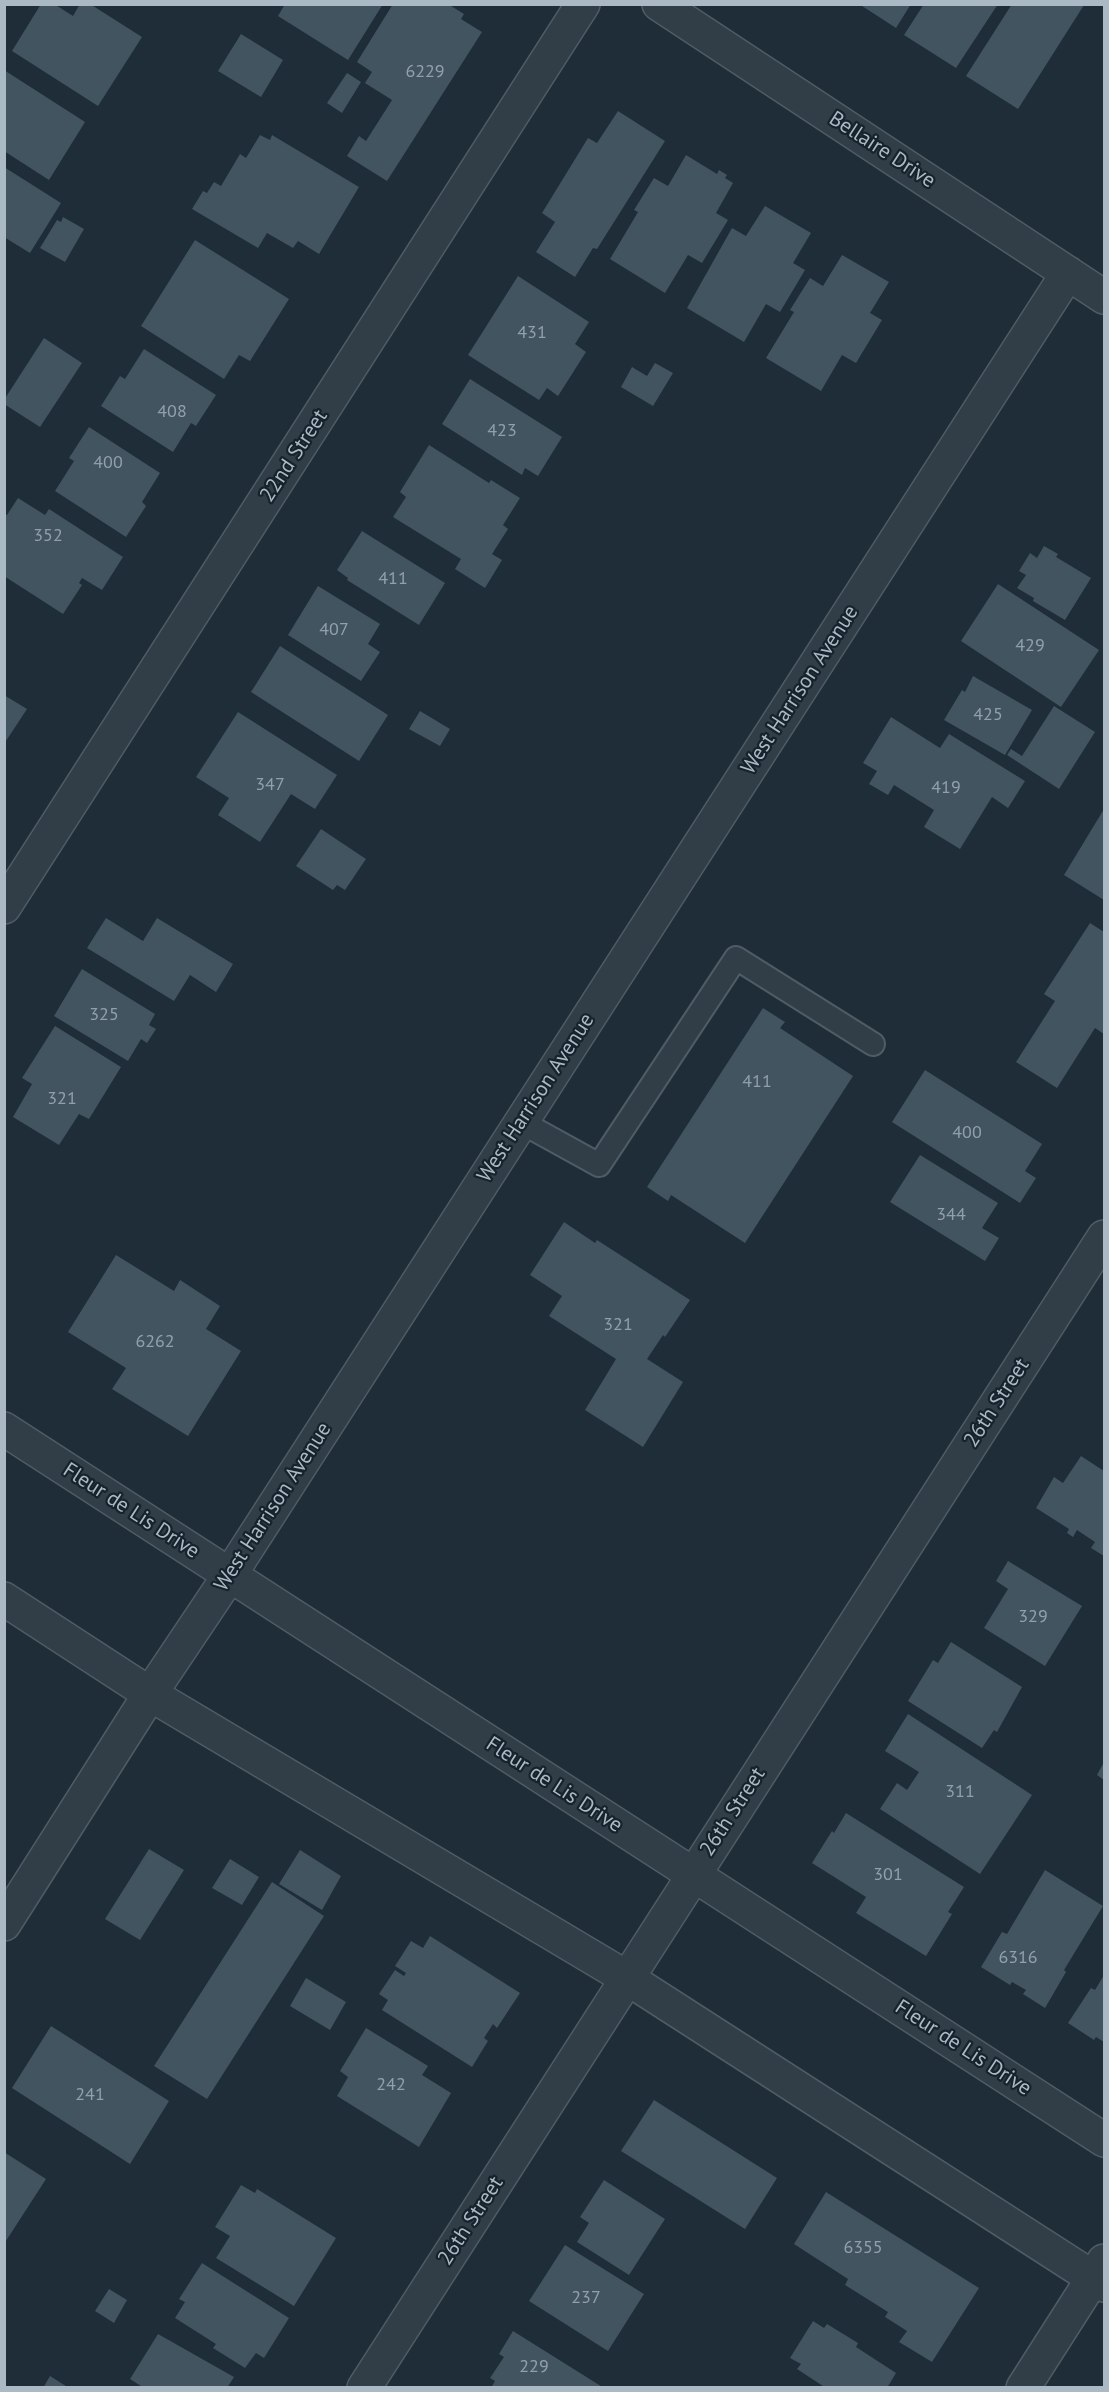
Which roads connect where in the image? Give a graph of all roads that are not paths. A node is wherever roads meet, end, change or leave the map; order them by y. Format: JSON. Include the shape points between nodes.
{"nodes":[{"id":1,"x":583,"y":4,"type":"edge"},
{"id":2,"x":659,"y":4,"type":"edge"},
{"id":3,"x":1068,"y":273,"type":"junction"},
{"id":4,"x":1104,"y":297,"type":"edge"},
{"id":5,"x":4,"y":907,"type":"edge"},
{"id":6,"x":873,"y":1044,"type":"dead end"},
{"id":7,"x":521,"y":1122,"type":"junction"},
{"id":8,"x":1104,"y":1237,"type":"edge"},
{"id":9,"x":4,"y":1429,"type":"edge"},
{"id":10,"x":229,"y":1576,"type":"junction"},
{"id":11,"x":4,"y":1599,"type":"edge"},
{"id":12,"x":150,"y":1694,"type":"junction"},
{"id":13,"x":693,"y":1874,"type":"junction"},
{"id":14,"x":4,"y":1924,"type":"edge"},
{"id":15,"x":627,"y":1978,"type":"junction"},
{"id":16,"x":1104,"y":2140,"type":"edge"},
{"id":17,"x":1101,"y":2275,"type":"edge"},
{"id":18,"x":364,"y":2388,"type":"edge"},
{"id":19,"x":1023,"y":2388,"type":"edge"}],
"edges":[{"from":1,"to":5,"type":"street","name":"22nd Street"},
{"from":2,"to":3,"type":"street","name":"Bellaire Drive"},
{"from":3,"to":4,"type":"street","name":"Bellaire Drive"},
{"from":3,"to":7,"type":"street","name":"West Harrison Avenue"},
{"from":6,"to":7,"type":"lane","via":[[736,958],[599,1165]]},
{"from":7,"to":10,"type":"street","name":"West Harrison Avenue"},
{"from":8,"to":13,"type":"street","name":"26th Street"},
{"from":9,"to":10,"type":"street","name":"Fleur de Lis Drive"},
{"from":10,"to":12,"type":"street","name":"West Harrison Avenue"},
{"from":10,"to":13,"type":"street","name":"Fleur de Lis Drive"},
{"from":11,"to":12,"type":"street"},
{"from":12,"to":14,"type":"street","name":"West Harrison Avenue"},
{"from":12,"to":15,"type":"street"},
{"from":13,"to":15,"type":"street","name":"26th Street"},
{"from":13,"to":16,"type":"street","name":"Fleur de Lis Drive"},
{"from":15,"to":17,"type":"street"},
{"from":15,"to":18,"type":"street","name":"26th Street"},
{"from":17,"to":19,"type":"street"}]}
